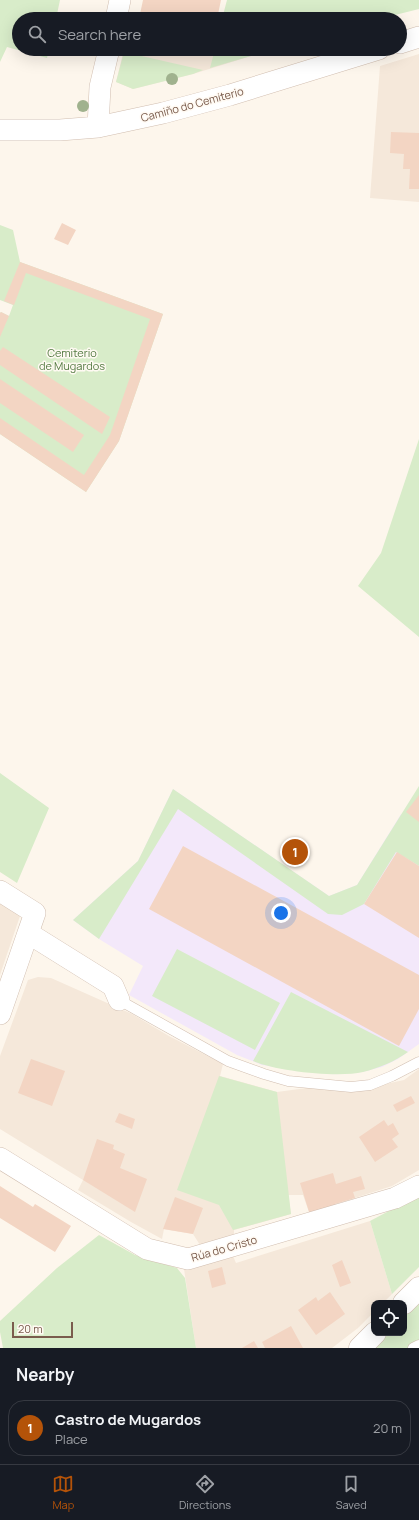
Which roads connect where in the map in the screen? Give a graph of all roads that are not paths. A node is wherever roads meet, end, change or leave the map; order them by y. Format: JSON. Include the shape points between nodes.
{"nodes":[{"id":1,"x":120,"y":0,"type":"edge"},
{"id":2,"x":117,"y":12,"type":"edge"},
{"id":3,"x":419,"y":37,"type":"edge"},
{"id":4,"x":407,"y":41,"type":"edge"},
{"id":5,"x":107,"y":56,"type":"edge"},
{"id":6,"x":357,"y":56,"type":"edge"},
{"id":7,"x":98,"y":127,"type":"junction"},
{"id":8,"x":0,"y":130,"type":"edge"},
{"id":9,"x":0,"y":891,"type":"edge"},
{"id":10,"x":28,"y":933,"type":"junction"},
{"id":11,"x":119,"y":1000,"type":"joint"},
{"id":12,"x":0,"y":1014,"type":"edge"},
{"id":13,"x":419,"y":1062,"type":"edge"},
{"id":14,"x":0,"y":1158,"type":"edge"},
{"id":15,"x":419,"y":1186,"type":"edge"},
{"id":16,"x":419,"y":1288,"type":"edge"},
{"id":17,"x":407,"y":1300,"type":"edge"},
{"id":18,"x":372,"y":1336,"type":"edge"},
{"id":19,"x":419,"y":1345,"type":"edge"},
{"id":20,"x":360,"y":1348,"type":"edge"},
{"id":21,"x":413,"y":1348,"type":"edge"}],
"edges":[{"from":1,"to":2,"type":"street"},
{"from":3,"to":4,"type":"street"},
{"from":5,"to":7,"type":"street","via":[[100,87]]},
{"from":6,"to":7,"type":"street","name":"Camiño do Cemiterio","via":[[230,95]]},
{"from":7,"to":8,"type":"street","name":"Camiño do Cemiterio"},
{"from":9,"to":10,"type":"street","via":[[35,913]]},
{"from":10,"to":11,"type":"street","via":[[113,986]]},
{"from":10,"to":12,"type":"street"},
{"from":11,"to":13,"type":"lane","via":[[228,1061],[288,1081],[351,1087],[370,1085]]},
{"from":14,"to":15,"type":"street","name":"Rúa do Cristo","via":[[147,1250],[188,1259],[395,1198]]},
{"from":16,"to":17,"type":"street"},
{"from":18,"to":20,"type":"street"},
{"from":19,"to":21,"type":"lane"}]}
